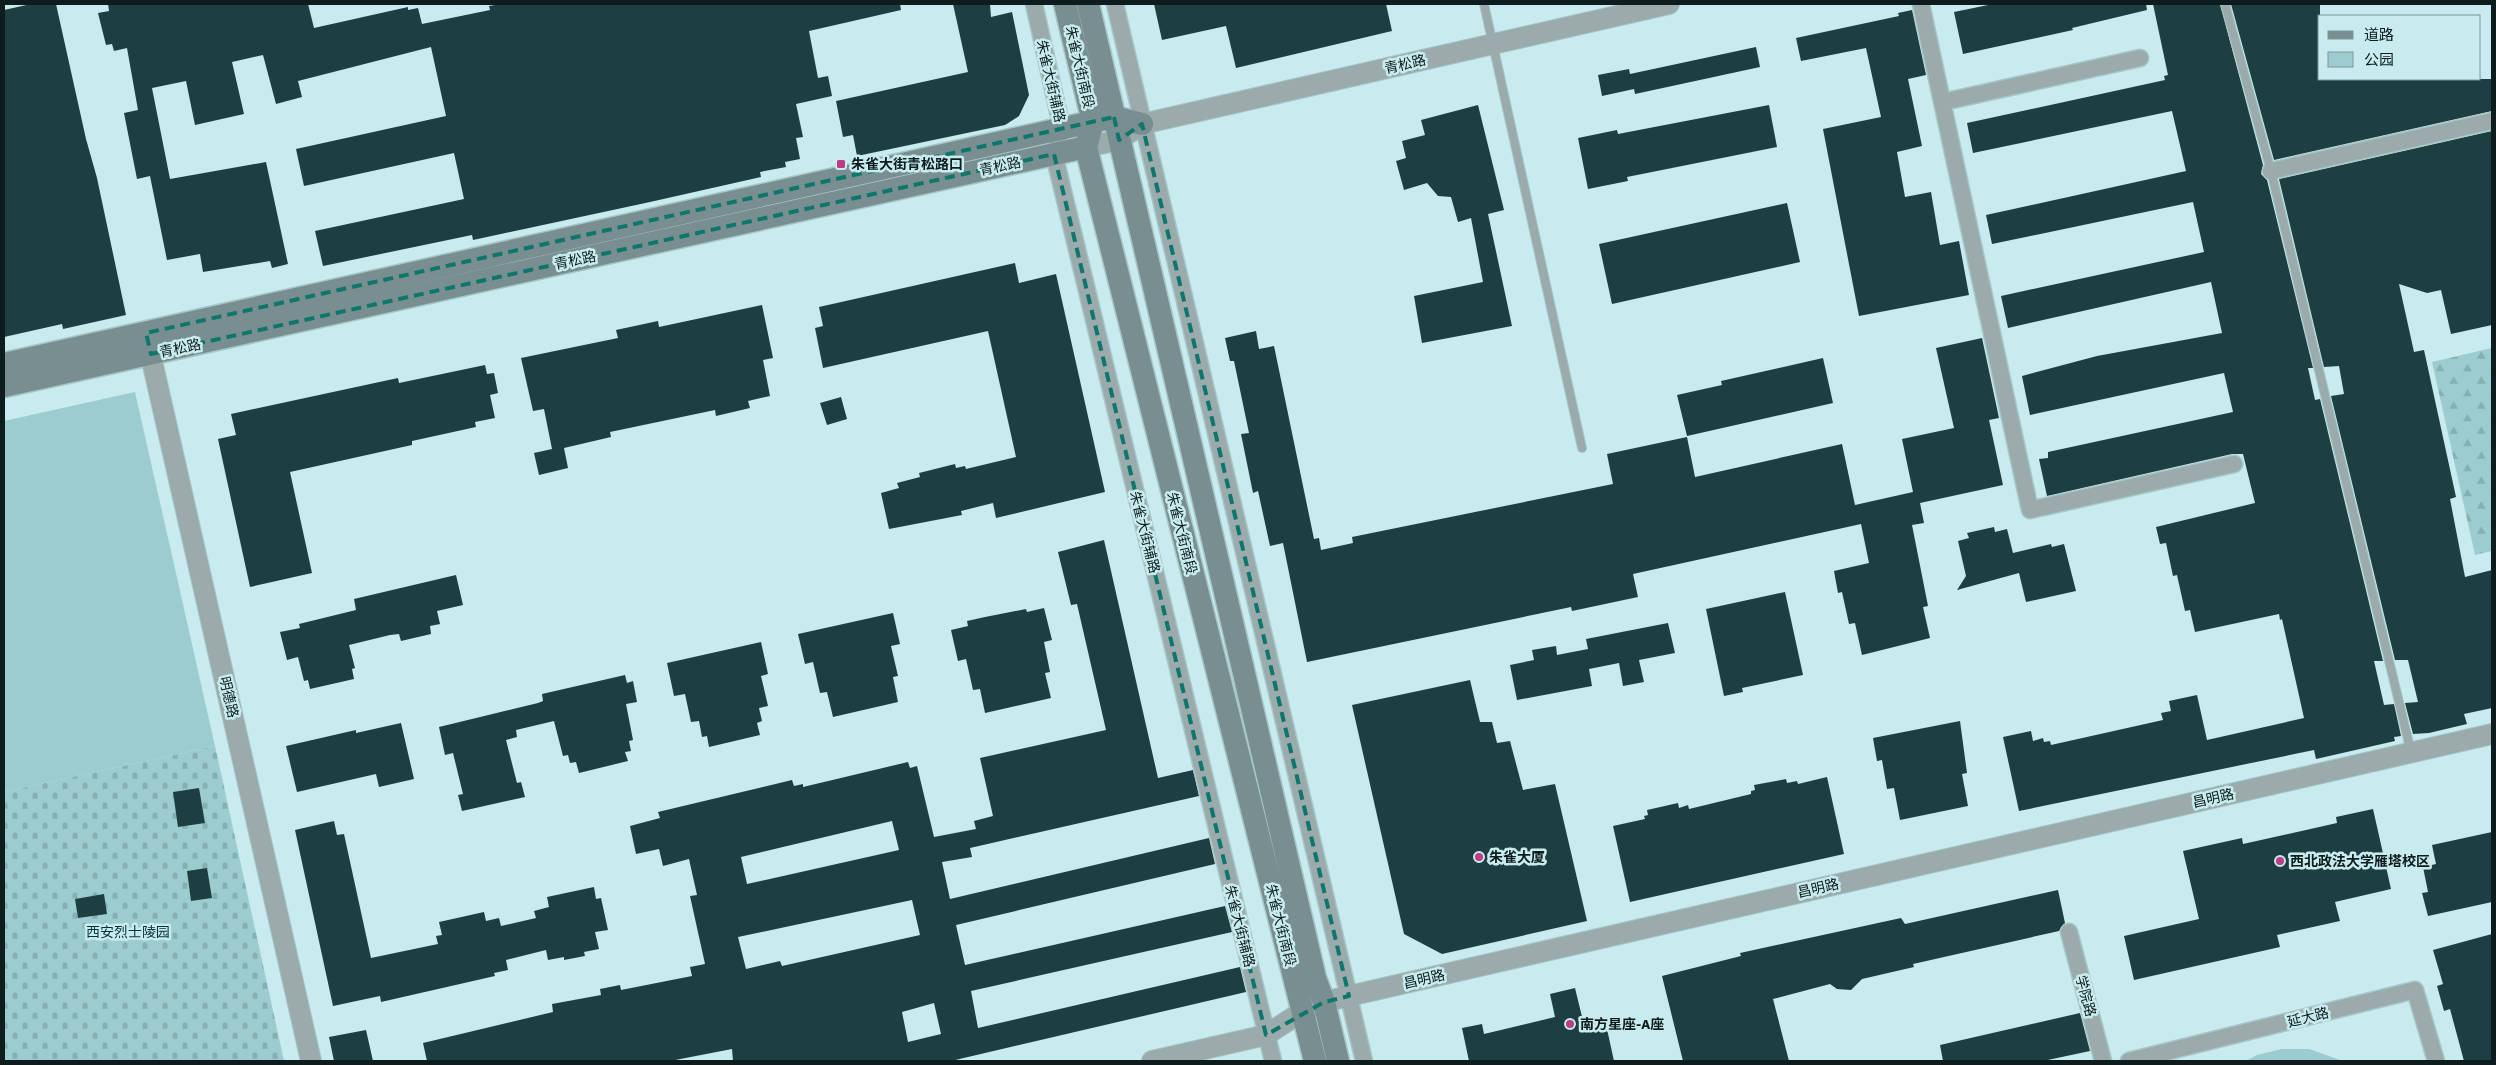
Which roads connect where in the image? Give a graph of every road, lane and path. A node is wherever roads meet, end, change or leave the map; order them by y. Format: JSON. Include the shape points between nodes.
{"nodes":[{"id":1,"x":1034,"y":4,"type":"edge"},
{"id":2,"x":1065,"y":4,"type":"edge"},
{"id":3,"x":1088,"y":4,"type":"edge"},
{"id":4,"x":1115,"y":4,"type":"edge"},
{"id":5,"x":1484,"y":4,"type":"edge"},
{"id":6,"x":1669,"y":4,"type":"edge"},
{"id":7,"x":1921,"y":4,"type":"edge"},
{"id":8,"x":2225,"y":4,"type":"edge"},
{"id":9,"x":1494,"y":44,"type":"junction"},
{"id":10,"x":2140,"y":58,"type":"dead end"},
{"id":11,"x":1943,"y":102,"type":"junction"},
{"id":12,"x":1103,"y":119,"type":"junction"},
{"id":13,"x":2492,"y":121,"type":"edge"},
{"id":14,"x":1142,"y":124,"type":"junction"},
{"id":15,"x":1062,"y":129,"type":"junction"},
{"id":16,"x":1119,"y":140,"type":"junction"},
{"id":17,"x":1086,"y":147,"type":"junction"},
{"id":18,"x":1054,"y":154,"type":"junction"},
{"id":19,"x":2271,"y":171,"type":"junction"},
{"id":20,"x":148,"y":343,"type":"junction"},
{"id":21,"x":4,"y":364,"type":"edge"},
{"id":22,"x":4,"y":386,"type":"edge"},
{"id":23,"x":1582,"y":448,"type":"dead end"},
{"id":24,"x":2234,"y":464,"type":"dead end"},
{"id":25,"x":2492,"y":734,"type":"edge"},
{"id":26,"x":2411,"y":752,"type":"junction"},
{"id":27,"x":2069,"y":932,"type":"dead end"},
{"id":28,"x":1349,"y":996,"type":"junction"},
{"id":29,"x":1324,"y":1002,"type":"junction"},
{"id":30,"x":1303,"y":1011,"type":"junction"},
{"id":31,"x":1266,"y":1034,"type":"junction"},
{"id":32,"x":311,"y":1061,"type":"edge"},
{"id":33,"x":1152,"y":1061,"type":"edge"},
{"id":34,"x":1273,"y":1061,"type":"edge"},
{"id":35,"x":1315,"y":1061,"type":"edge"},
{"id":36,"x":1338,"y":1061,"type":"edge"},
{"id":37,"x":1364,"y":1061,"type":"edge"},
{"id":38,"x":2103,"y":1061,"type":"edge"},
{"id":39,"x":2128,"y":1061,"type":"edge"},
{"id":40,"x":2436,"y":1061,"type":"edge"}],
"edges":[{"from":1,"to":15,"type":"street","name":"朱雀大街辅路"},
{"from":2,"to":12,"type":"main road","name":"朱雀大街南段"},
{"from":3,"to":12,"type":"main road","name":"朱雀大街南段"},
{"from":4,"to":14,"type":"street"},
{"from":5,"to":9,"type":"lane"},
{"from":6,"to":9,"type":"street","name":"青松路"},
{"from":7,"to":11,"type":"street"},
{"from":8,"to":19,"type":"lane"},
{"from":9,"to":14,"type":"street","name":"青松路"},
{"from":9,"to":23,"type":"lane"},
{"from":10,"to":11,"type":"street"},
{"from":11,"to":24,"type":"street","via":[[2030,510]]},
{"from":12,"to":14,"type":"main road","name":"青松路"},
{"from":12,"to":15,"type":"main road","name":"青松路"},
{"from":12,"to":16,"type":"main road","name":"朱雀大街南段"},
{"from":12,"to":17,"type":"main road","name":"朱雀大街南段"},
{"from":13,"to":19,"type":"street"},
{"from":14,"to":16,"type":"street","name":"青松路"},
{"from":14,"to":28,"type":"street"},
{"from":15,"to":18,"type":"street","name":"朱雀大街辅路"},
{"from":15,"to":20,"type":"main road","name":"青松路"},
{"from":16,"to":17,"type":"street","name":"青松路"},
{"from":16,"to":29,"type":"main road","name":"朱雀大街南段","via":[[1315,978]]},
{"from":17,"to":18,"type":"main road","name":"青松路"},
{"from":17,"to":30,"type":"main road","name":"朱雀大街南段"},
{"from":18,"to":20,"type":"main road","name":"青松路"},
{"from":18,"to":31,"type":"street","name":"朱雀大街辅路"},
{"from":19,"to":26,"type":"lane"},
{"from":20,"to":21,"type":"main road","name":"青松路"},
{"from":20,"to":22,"type":"main road","name":"青松路"},
{"from":20,"to":32,"type":"street","name":"明德路"},
{"from":25,"to":26,"type":"street","name":"昌明路"},
{"from":26,"to":28,"type":"street","name":"昌明路"},
{"from":27,"to":38,"type":"street","name":"学院路"},
{"from":28,"to":29,"type":"street","name":"昌明路"},
{"from":28,"to":37,"type":"street"},
{"from":29,"to":30,"type":"street","name":"昌明路"},
{"from":29,"to":36,"type":"main road","name":"朱雀大街南段"},
{"from":30,"to":31,"type":"street","name":"昌明路"},
{"from":30,"to":35,"type":"main road","name":"朱雀大街南段"},
{"from":31,"to":33,"type":"street","name":"昌明路"},
{"from":31,"to":34,"type":"street","name":"朱雀大街辅路"},
{"from":39,"to":40,"type":"street","name":"延大路","via":[[2415,990]]}]}
